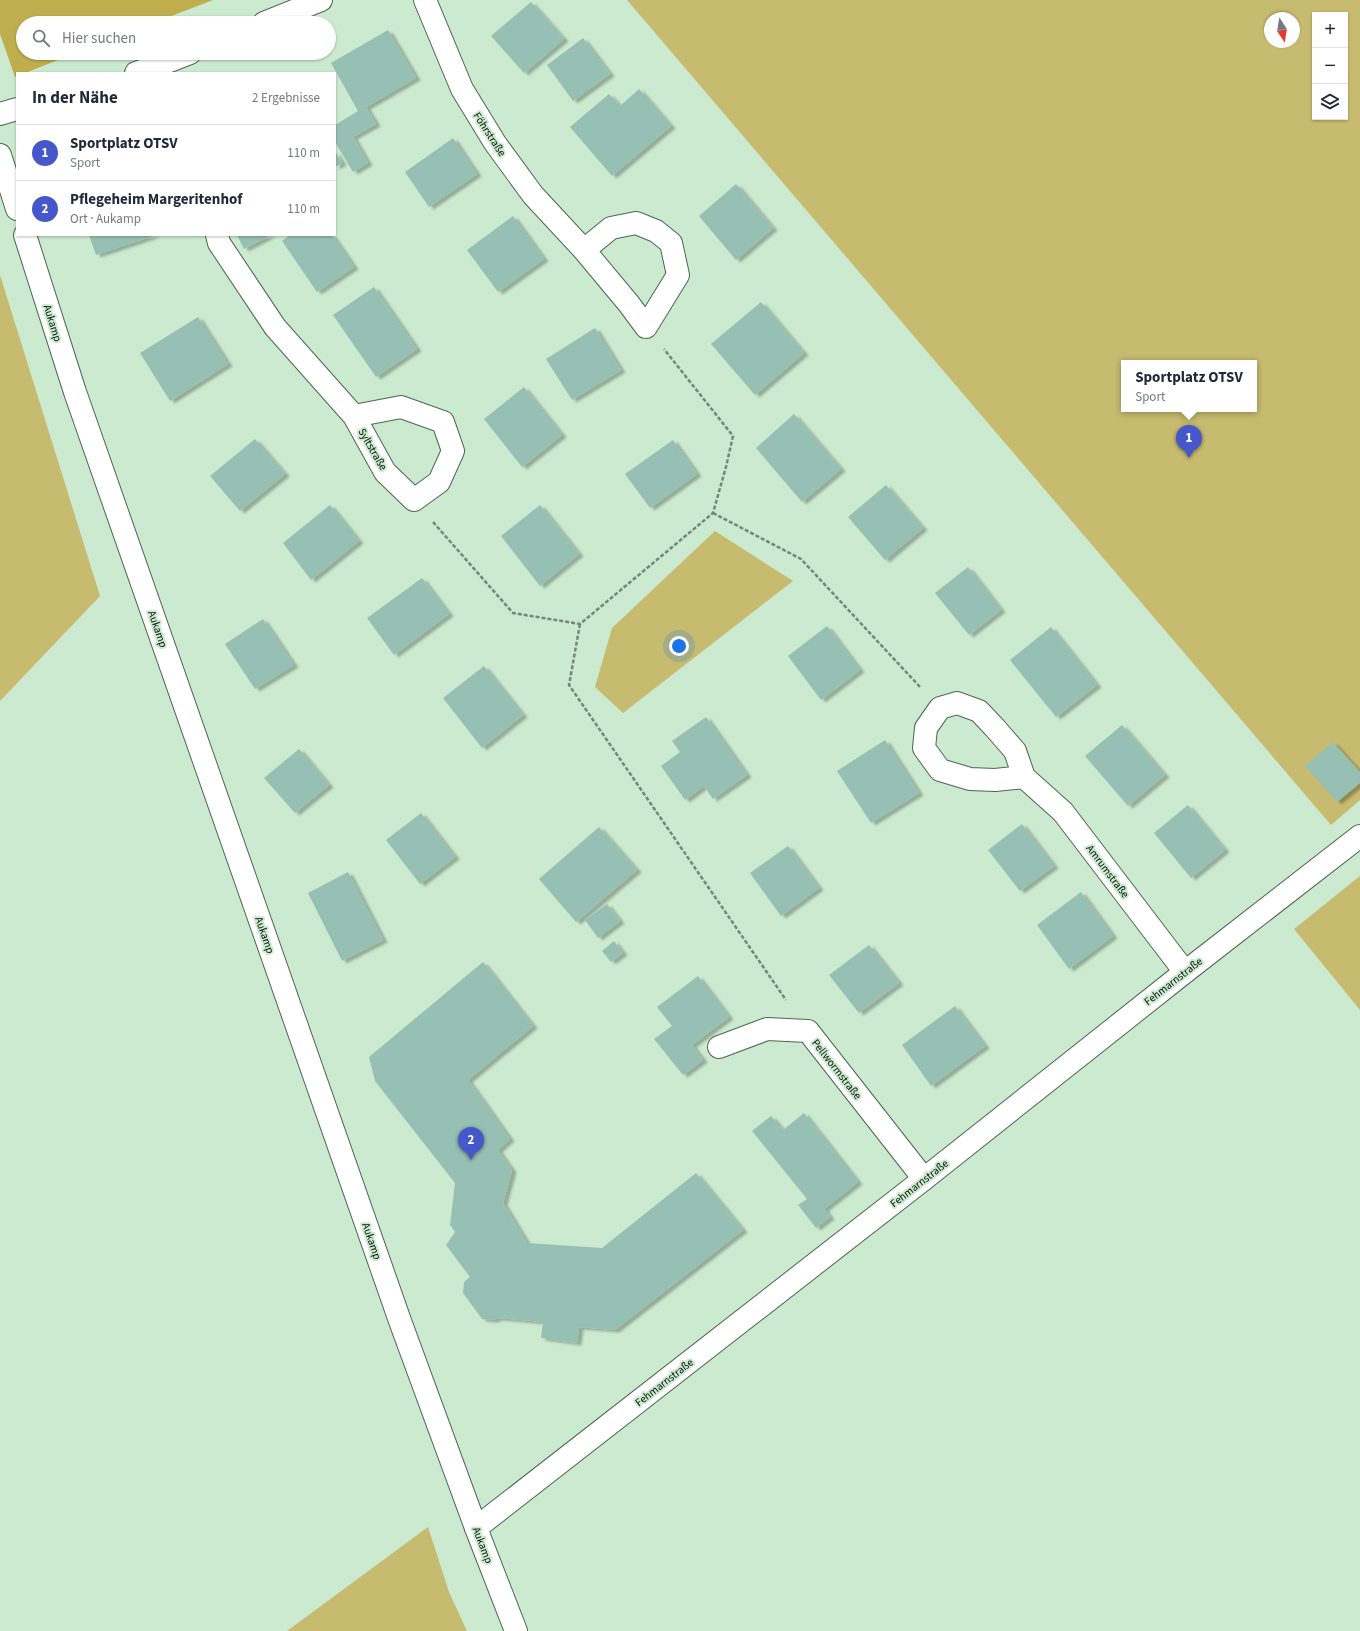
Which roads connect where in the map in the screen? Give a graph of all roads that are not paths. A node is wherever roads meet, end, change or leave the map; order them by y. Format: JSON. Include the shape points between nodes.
{"nodes":[{"id":1,"x":321,"y":0,"type":"edge"},
{"id":2,"x":425,"y":0,"type":"edge"},
{"id":3,"x":281,"y":16,"type":"edge"},
{"id":4,"x":174,"y":60,"type":"edge"},
{"id":5,"x":149,"y":71,"type":"edge"},
{"id":6,"x":16,"y":109,"type":"edge"},
{"id":7,"x":0,"y":114,"type":"edge"},
{"id":8,"x":0,"y":155,"type":"edge"},
{"id":9,"x":16,"y":206,"type":"edge"},
{"id":10,"x":25,"y":236,"type":"edge"},
{"id":11,"x":216,"y":236,"type":"edge"},
{"id":12,"x":584,"y":250,"type":"junction"},
{"id":13,"x":354,"y":416,"type":"junction"},
{"id":14,"x":1024,"y":777,"type":"junction"},
{"id":15,"x":1360,"y":836,"type":"edge"},
{"id":16,"x":1185,"y":972,"type":"junction"},
{"id":17,"x":719,"y":1047,"type":"dead end"},
{"id":18,"x":924,"y":1179,"type":"junction"},
{"id":19,"x":476,"y":1528,"type":"junction"},
{"id":20,"x":516,"y":1631,"type":"edge"}],
"edges":[{"from":1,"to":3,"type":"street"},
{"from":2,"to":12,"type":"street","name":"Föhrstraße","via":[[462,89],[495,142],[533,195]]},
{"from":4,"to":5,"type":"street"},
{"from":6,"to":7,"type":"street"},
{"from":8,"to":9,"type":"street"},
{"from":10,"to":19,"type":"street","name":"Aukamp","via":[[74,392],[398,1314]]},
{"from":11,"to":13,"type":"street","name":"Syltstraße","via":[[275,327]]},
{"from":12,"to":12,"type":"street","name":"Föhrstraße","via":[[629,304],[646,327],[678,275],[671,243],[656,231],[636,223],[611,228]]},
{"from":13,"to":13,"type":"street","name":"Syltstraße","via":[[385,472],[414,500],[439,482],[453,452],[444,422],[401,407]]},
{"from":14,"to":14,"type":"street","name":"Amrumstraße","via":[[1015,752],[979,711],[957,703],[940,708],[926,728],[924,748],[940,770],[970,779]]},
{"from":14,"to":16,"type":"street","name":"Amrumstraße","via":[[1063,812]]},
{"from":15,"to":16,"type":"street","name":"Fehmarnstraße"},
{"from":16,"to":18,"type":"street","name":"Fehmarnstraße"},
{"from":17,"to":18,"type":"street","name":"Pellwormstraße","via":[[767,1029],[808,1031]]},
{"from":18,"to":19,"type":"street","name":"Fehmarnstraße"},
{"from":19,"to":20,"type":"street","name":"Aukamp"}]}
